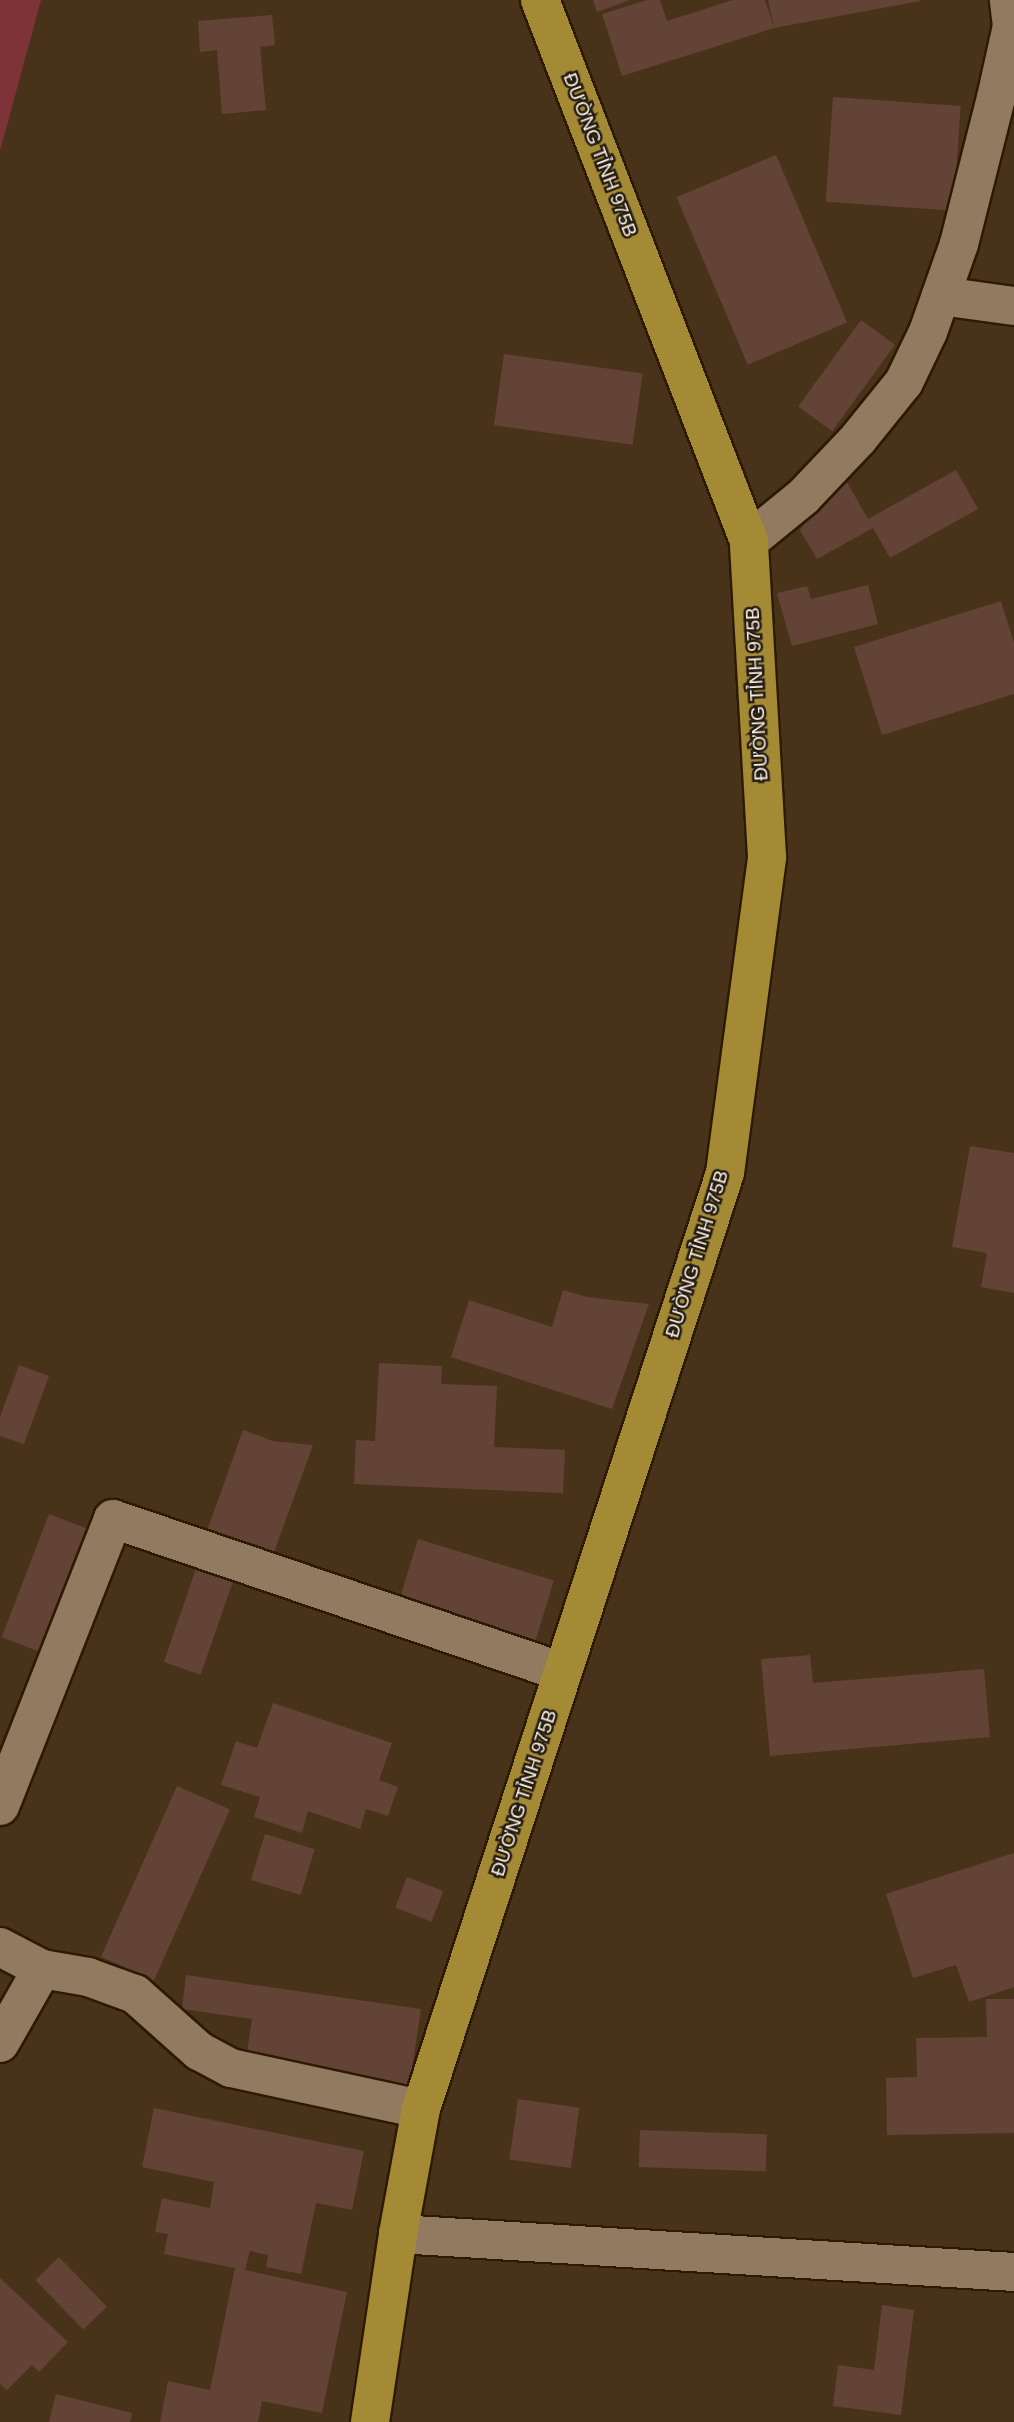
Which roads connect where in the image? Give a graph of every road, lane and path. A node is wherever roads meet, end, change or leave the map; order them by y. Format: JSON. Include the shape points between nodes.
{"nodes":[{"id":1,"x":540,"y":0,"type":"edge"},
{"id":2,"x":1009,"y":0,"type":"edge"},
{"id":3,"x":1014,"y":102,"type":"edge"},
{"id":4,"x":980,"y":158,"type":"junction"},
{"id":5,"x":941,"y":296,"type":"junction"},
{"id":6,"x":1014,"y":306,"type":"edge"},
{"id":7,"x":749,"y":541,"type":"junction"},
{"id":8,"x":563,"y":1672,"type":"junction"},
{"id":9,"x":0,"y":1806,"type":"edge"},
{"id":10,"x":0,"y":1947,"type":"edge"},
{"id":11,"x":42,"y":1969,"type":"junction"},
{"id":12,"x":0,"y":2043,"type":"edge"},
{"id":13,"x":421,"y":2109,"type":"junction"},
{"id":14,"x":398,"y":2234,"type":"junction"},
{"id":15,"x":1014,"y":2272,"type":"edge"},
{"id":16,"x":370,"y":2422,"type":"edge"}],
"edges":[{"from":1,"to":7,"type":"main road","name":"ĐƯỜNG TỈNH 975B"},
{"from":2,"to":4,"type":"street","via":[[1012,26]]},
{"from":3,"to":4,"type":"street"},
{"from":4,"to":5,"type":"street"},
{"from":5,"to":6,"type":"street"},
{"from":5,"to":7,"type":"street","via":[[904,382],[803,497]]},
{"from":7,"to":8,"type":"main road","name":"ĐƯỜNG TỈNH 975B","via":[[767,857],[725,1173]]},
{"from":8,"to":9,"type":"street","via":[[113,1519]]},
{"from":8,"to":13,"type":"main road","name":"ĐƯỜNG TỈNH 975B"},
{"from":10,"to":11,"type":"street"},
{"from":11,"to":12,"type":"street"},
{"from":11,"to":13,"type":"street","via":[[88,1976],[135,1994],[199,2051],[232,2068]]},
{"from":13,"to":14,"type":"main road","name":"ĐƯỜNG TỈNH 975B"},
{"from":14,"to":15,"type":"street"},
{"from":14,"to":16,"type":"main road","name":"ĐƯỜNG TỈNH 975B"}]}
